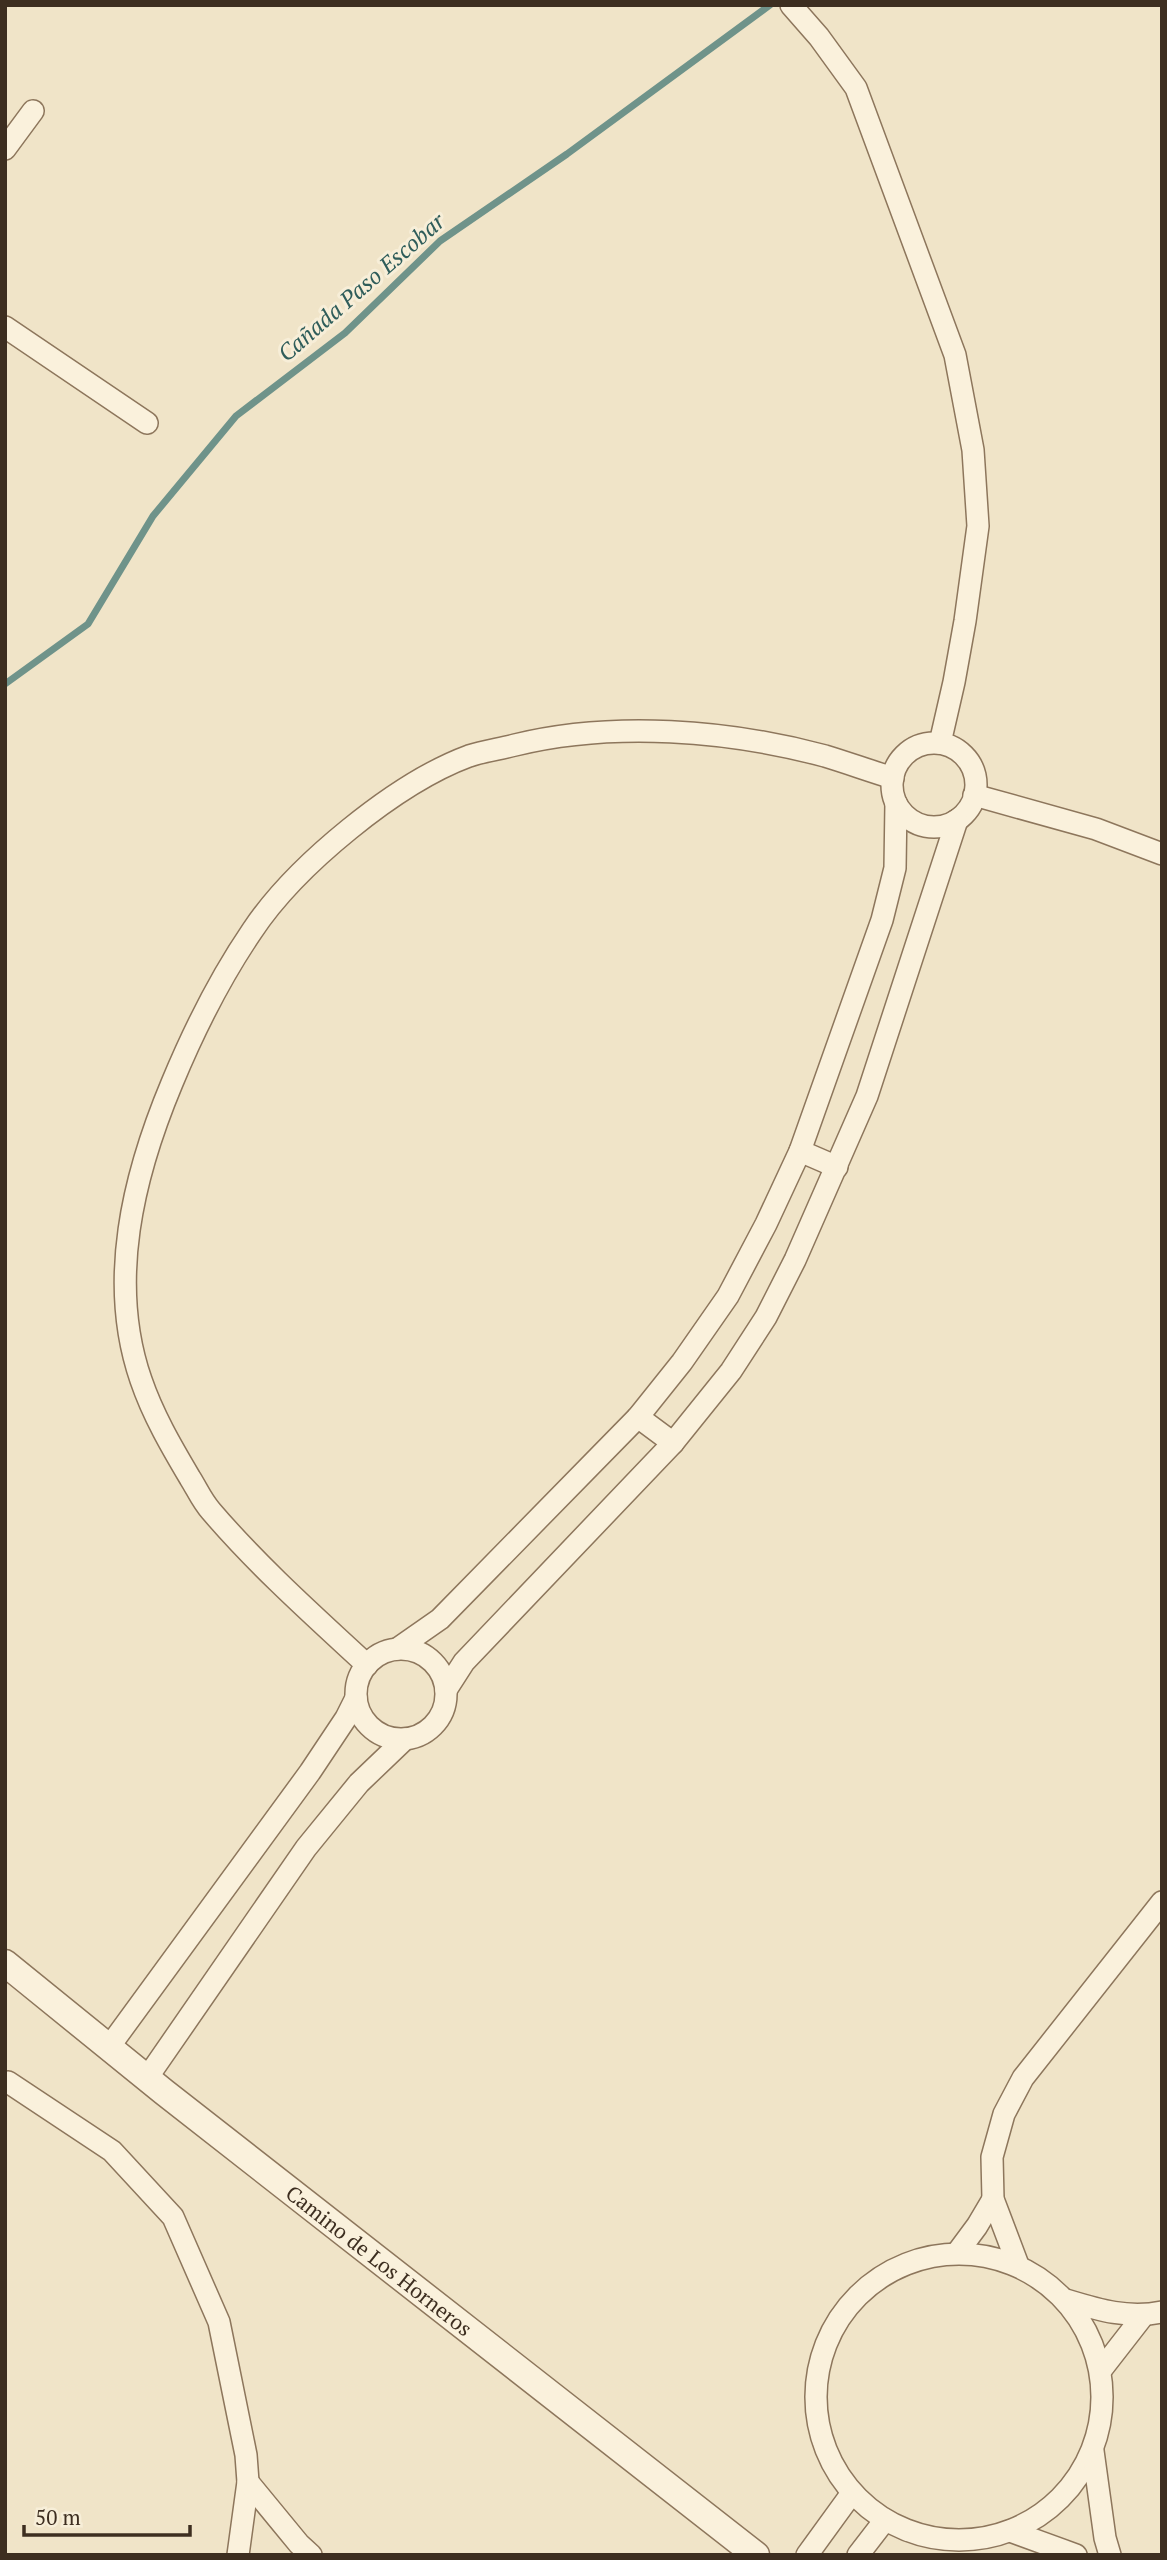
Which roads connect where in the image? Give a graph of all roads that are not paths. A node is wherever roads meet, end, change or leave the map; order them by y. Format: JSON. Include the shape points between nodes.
{"nodes":[{"id":1,"x":791,"y":5,"type":"edge"},
{"id":2,"x":33,"y":111,"type":"dead end"},
{"id":3,"x":5,"y":149,"type":"edge"},
{"id":4,"x":5,"y":327,"type":"edge"},
{"id":5,"x":147,"y":423,"type":"dead end"},
{"id":6,"x":940,"y":743,"type":"junction"},
{"id":7,"x":892,"y":778,"type":"junction"},
{"id":8,"x":974,"y":795,"type":"junction"},
{"id":9,"x":896,"y":803,"type":"junction"},
{"id":10,"x":957,"y":820,"type":"junction"},
{"id":11,"x":1162,"y":854,"type":"edge"},
{"id":12,"x":800,"y":1151,"type":"junction"},
{"id":13,"x":837,"y":1167,"type":"junction"},
{"id":14,"x":638,"y":1417,"type":"junction"},
{"id":15,"x":673,"y":1443,"type":"junction"},
{"id":16,"x":397,"y":1649,"type":"junction"},
{"id":17,"x":367,"y":1665,"type":"junction"},
{"id":18,"x":446,"y":1690,"type":"junction"},
{"id":19,"x":356,"y":1698,"type":"junction"},
{"id":20,"x":405,"y":1739,"type":"junction"},
{"id":21,"x":1162,"y":1902,"type":"edge"},
{"id":22,"x":5,"y":1964,"type":"edge"},
{"id":23,"x":109,"y":2047,"type":"junction"},
{"id":24,"x":147,"y":2078,"type":"junction"},
{"id":25,"x":8,"y":2082,"type":"dead end"},
{"id":26,"x":993,"y":2199,"type":"junction"},
{"id":27,"x":957,"y":2253,"type":"junction"},
{"id":28,"x":1018,"y":2265,"type":"junction"},
{"id":29,"x":1066,"y":2300,"type":"junction"},
{"id":30,"x":1152,"y":2314,"type":"edge"},
{"id":31,"x":1101,"y":2370,"type":"junction"},
{"id":32,"x":1093,"y":2451,"type":"junction"},
{"id":33,"x":248,"y":2482,"type":"junction"},
{"id":34,"x":852,"y":2493,"type":"junction"},
{"id":35,"x":885,"y":2521,"type":"junction"},
{"id":36,"x":1010,"y":2531,"type":"junction"},
{"id":37,"x":238,"y":2555,"type":"edge"},
{"id":38,"x":311,"y":2555,"type":"edge"},
{"id":39,"x":756,"y":2555,"type":"edge"},
{"id":40,"x":807,"y":2555,"type":"edge"},
{"id":41,"x":859,"y":2555,"type":"edge"},
{"id":42,"x":1076,"y":2555,"type":"edge"},
{"id":43,"x":1110,"y":2555,"type":"edge"}],
"edges":[{"from":1,"to":6,"type":"street","via":[[856,88],[955,355],[973,450],[978,526],[963,633]]},
{"from":2,"to":3,"type":"street"},
{"from":4,"to":5,"type":"street"},
{"from":6,"to":7,"type":"street","via":[[904,755]]},
{"from":6,"to":8,"type":"street","via":[[964,756],[972,768]]},
{"from":7,"to":9,"type":"street"},
{"from":7,"to":17,"type":"street","via":[[823,756],[676,732],[597,732],[539,739],[470,756],[412,785],[354,825],[295,880],[254,928],[212,996],[154,1126],[137,1185],[125,1255],[126,1322],[141,1379],[163,1432],[208,1508],[285,1589]]},
{"from":8,"to":10,"type":"street"},
{"from":8,"to":11,"type":"street","via":[[1096,829]]},
{"from":9,"to":10,"type":"street","via":[[923,825]]},
{"from":9,"to":12,"type":"street","via":[[895,867],[882,920]]},
{"from":10,"to":13,"type":"street","via":[[867,1096]]},
{"from":12,"to":13,"type":"street"},
{"from":12,"to":14,"type":"street","via":[[728,1296]]},
{"from":13,"to":15,"type":"street","via":[[766,1317],[731,1371]]},
{"from":14,"to":15,"type":"street"},
{"from":14,"to":16,"type":"street","via":[[440,1619]]},
{"from":15,"to":18,"type":"street","via":[[464,1661]]},
{"from":16,"to":17,"type":"street"},
{"from":16,"to":18,"type":"street","via":[[430,1660]]},
{"from":17,"to":19,"type":"street"},
{"from":18,"to":20,"type":"street","via":[[442,1714],[435,1724],[427,1732]]},
{"from":19,"to":20,"type":"street","via":[[372,1729]]},
{"from":19,"to":23,"type":"street","via":[[302,1783]]},
{"from":20,"to":24,"type":"street","via":[[359,1783],[306,1848]]},
{"from":21,"to":26,"type":"street","via":[[1023,2078],[1004,2114],[992,2157]]},
{"from":22,"to":23,"type":"street","name":"Camino de Los Horneros"},
{"from":23,"to":24,"type":"street","name":"Camino de Los Horneros"},
{"from":24,"to":39,"type":"street","name":"Camino de Los Horneros"},
{"from":25,"to":33,"type":"street","via":[[112,2151],[173,2217],[219,2322]]},
{"from":26,"to":27,"type":"street"},
{"from":26,"to":28,"type":"street"},
{"from":27,"to":28,"type":"street","via":[[988,2255]]},
{"from":27,"to":34,"type":"street","via":[[911,2261],[870,2284],[839,2319],[820,2362],[816,2408],[827,2454]]},
{"from":28,"to":29,"type":"street"},
{"from":29,"to":30,"type":"street","via":[[1108,2313]]},
{"from":29,"to":31,"type":"street","via":[[1088,2332]]},
{"from":30,"to":31,"type":"street"},
{"from":31,"to":32,"type":"street","via":[[1102,2410]]},
{"from":32,"to":36,"type":"street","via":[[1073,2484],[1045,2512]]},
{"from":32,"to":43,"type":"street"},
{"from":33,"to":37,"type":"street"},
{"from":33,"to":38,"type":"street"},
{"from":34,"to":35,"type":"street"},
{"from":34,"to":40,"type":"street"},
{"from":35,"to":36,"type":"street","via":[[915,2534],[947,2540],[979,2540]]},
{"from":35,"to":41,"type":"street"},
{"from":36,"to":42,"type":"street"}]}
